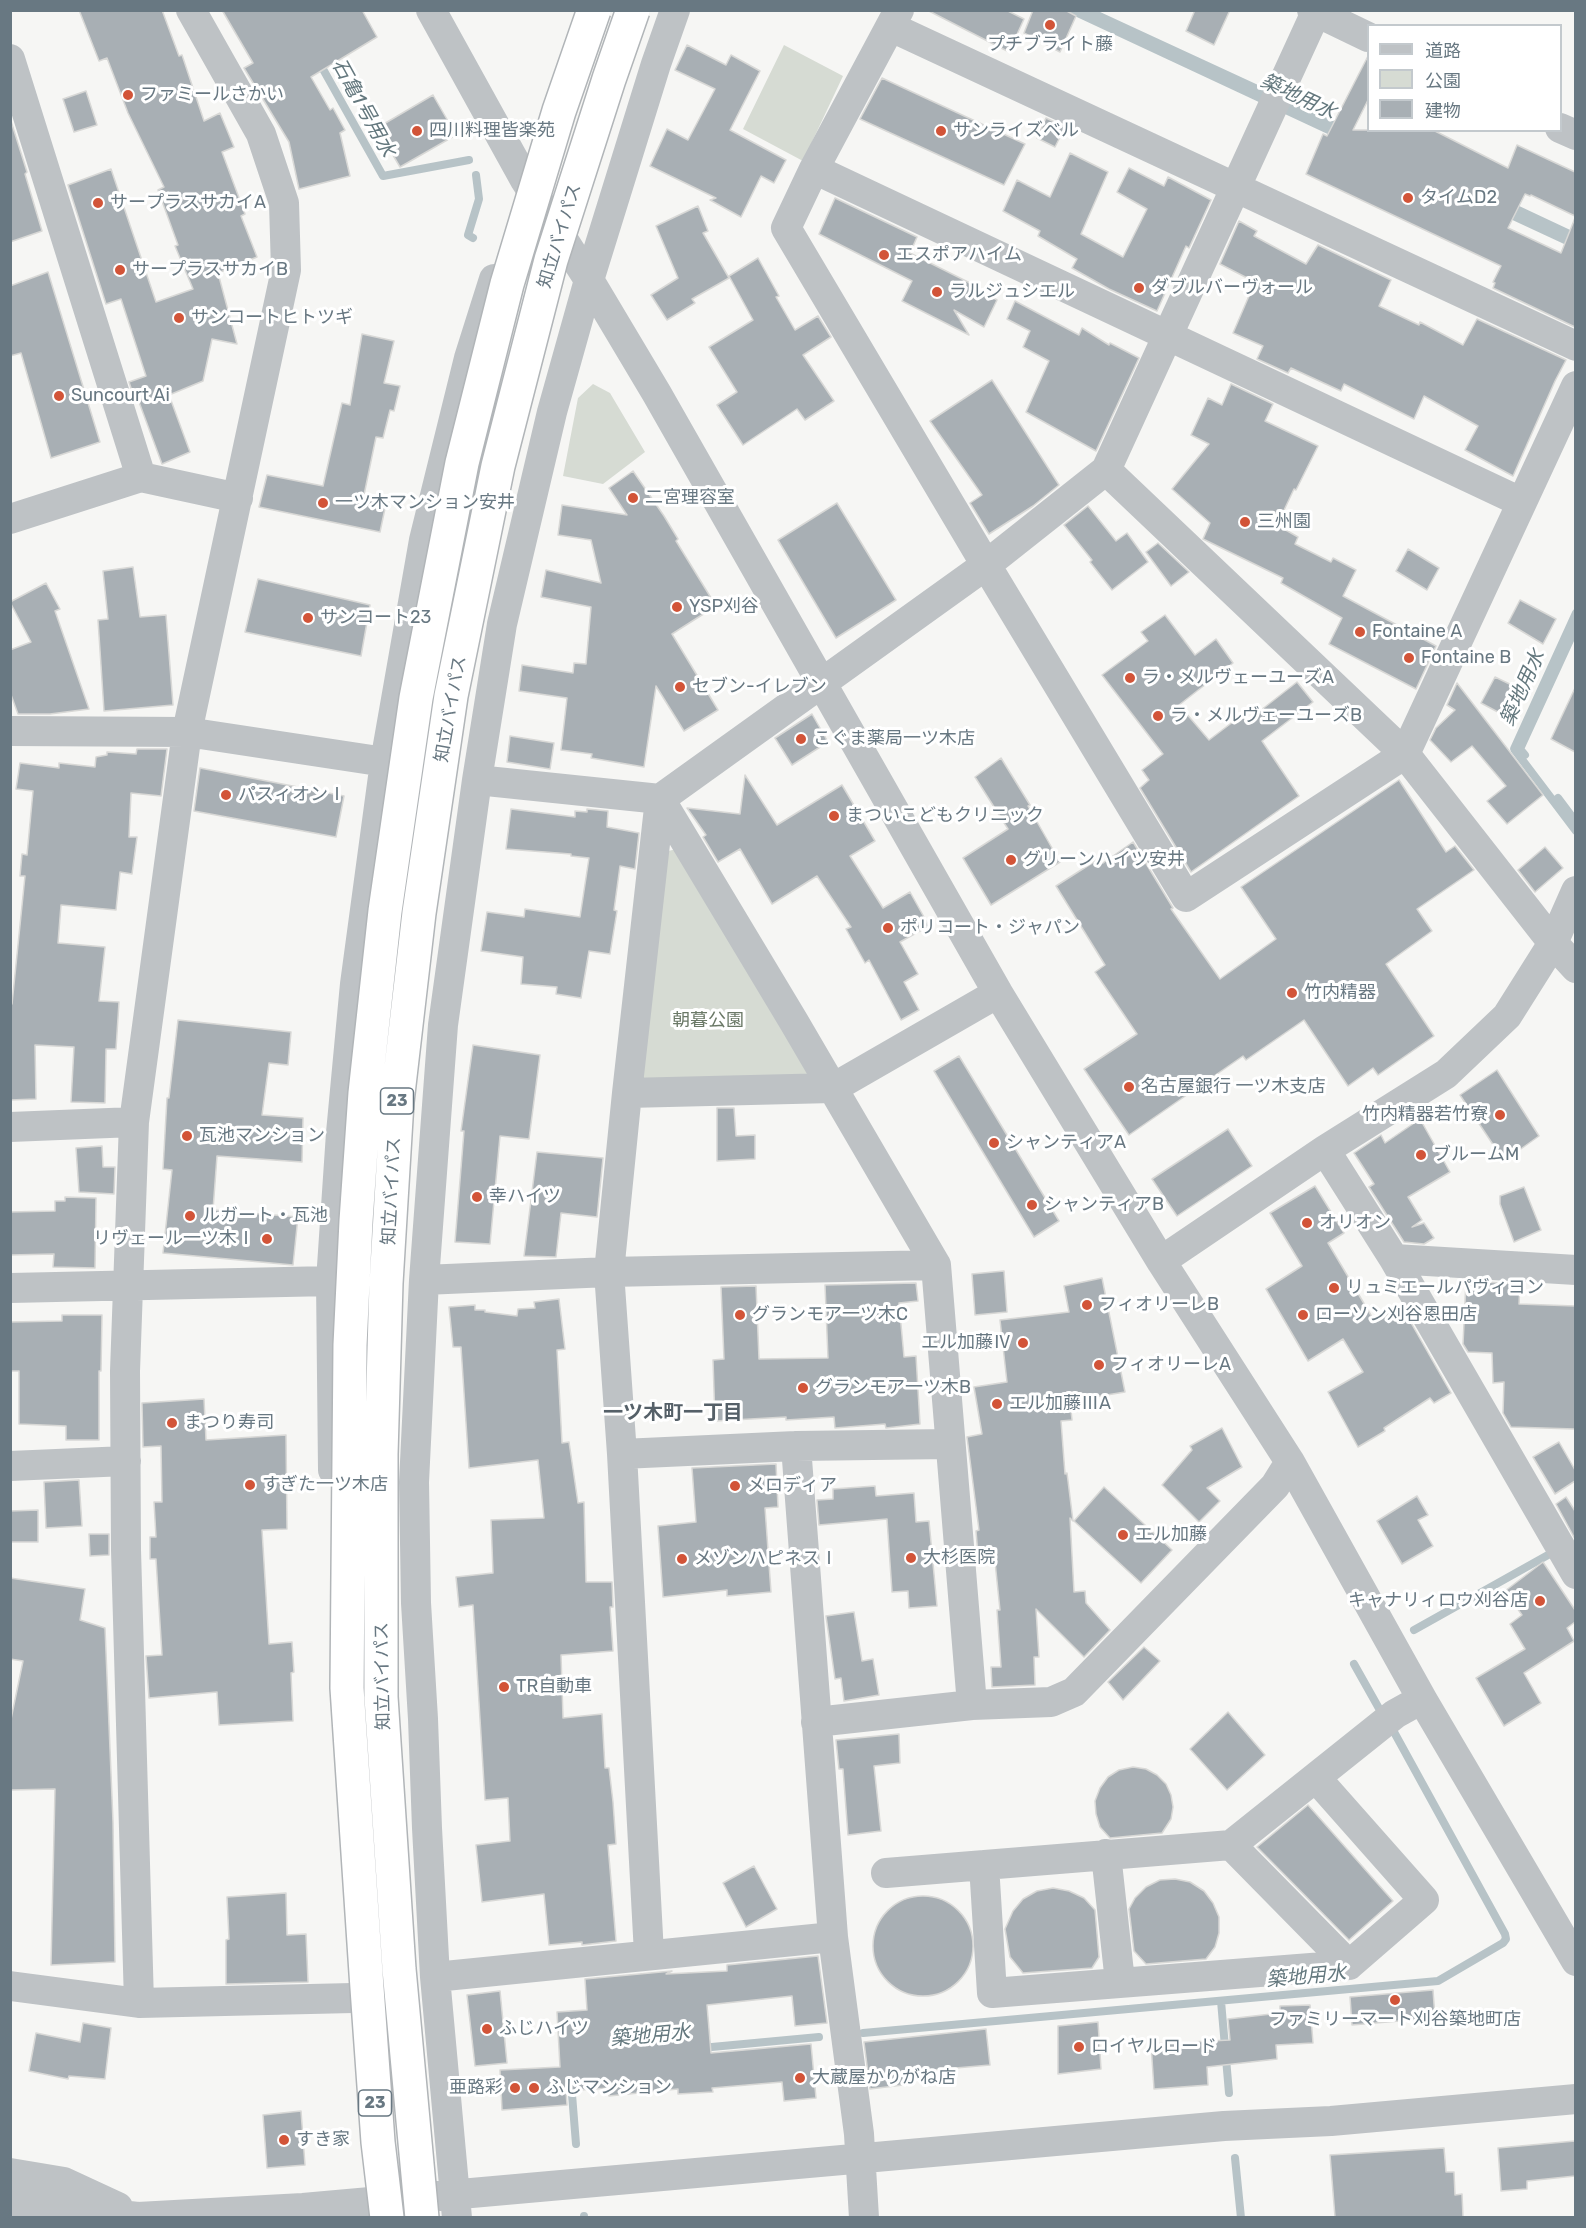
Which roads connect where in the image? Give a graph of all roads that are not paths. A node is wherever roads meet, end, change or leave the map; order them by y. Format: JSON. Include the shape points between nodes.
{"nodes":[{"id":1,"x":191,"y":10,"type":"edge"},
{"id":2,"x":432,"y":10,"type":"edge"},
{"id":3,"x":579,"y":10,"type":"edge"},
{"id":4,"x":594,"y":10,"type":"edge"},
{"id":5,"x":633,"y":10,"type":"edge"},
{"id":6,"x":675,"y":10,"type":"edge"},
{"id":7,"x":1315,"y":11,"type":"edge"},
{"id":8,"x":895,"y":19,"type":"edge"},
{"id":9,"x":1367,"y":37,"type":"edge"},
{"id":10,"x":10,"y":58,"type":"edge"},
{"id":11,"x":813,"y":169,"type":"junction"},
{"id":12,"x":525,"y":180,"type":"junction"},
{"id":13,"x":1236,"y":187,"type":"junction"},
{"id":14,"x":589,"y":280,"type":"junction"},
{"id":15,"x":1168,"y":336,"type":"junction"},
{"id":16,"x":1575,"y":346,"type":"edge"},
{"id":17,"x":1575,"y":386,"type":"edge"},
{"id":18,"x":1106,"y":470,"type":"junction"},
{"id":19,"x":141,"y":477,"type":"junction"},
{"id":20,"x":238,"y":498,"type":"junction"},
{"id":21,"x":1521,"y":502,"type":"junction"},
{"id":22,"x":10,"y":519,"type":"edge"},
{"id":23,"x":986,"y":565,"type":"junction"},
{"id":24,"x":821,"y":683,"type":"junction"},
{"id":25,"x":10,"y":732,"type":"edge"},
{"id":26,"x":187,"y":732,"type":"junction"},
{"id":27,"x":1405,"y":754,"type":"junction"},
{"id":28,"x":385,"y":762,"type":"junction"},
{"id":29,"x":477,"y":780,"type":"junction"},
{"id":30,"x":660,"y":799,"type":"junction"},
{"id":31,"x":1575,"y":891,"type":"edge"},
{"id":32,"x":1553,"y":943,"type":"junction"},
{"id":33,"x":1575,"y":968,"type":"edge"},
{"id":34,"x":998,"y":993,"type":"junction"},
{"id":35,"x":833,"y":1088,"type":"junction"},
{"id":36,"x":627,"y":1093,"type":"junction"},
{"id":37,"x":134,"y":1122,"type":"junction"},
{"id":38,"x":10,"y":1127,"type":"edge"},
{"id":39,"x":1325,"y":1150,"type":"junction"},
{"id":40,"x":1394,"y":1259,"type":"junction"},
{"id":41,"x":1161,"y":1261,"type":"junction"},
{"id":42,"x":936,"y":1265,"type":"junction"},
{"id":43,"x":1575,"y":1270,"type":"edge"},
{"id":44,"x":609,"y":1272,"type":"junction"},
{"id":45,"x":424,"y":1280,"type":"junction"},
{"id":46,"x":331,"y":1281,"type":"junction"},
{"id":47,"x":129,"y":1284,"type":"junction"},
{"id":48,"x":10,"y":1288,"type":"edge"},
{"id":49,"x":949,"y":1444,"type":"junction"},
{"id":50,"x":796,"y":1446,"type":"junction"},
{"id":51,"x":622,"y":1454,"type":"junction"},
{"id":52,"x":126,"y":1461,"type":"junction"},
{"id":53,"x":1290,"y":1462,"type":"junction"},
{"id":54,"x":10,"y":1466,"type":"edge"},
{"id":55,"x":1573,"y":1565,"type":"edge"},
{"id":56,"x":1422,"y":1699,"type":"junction"},
{"id":57,"x":972,"y":1705,"type":"junction"},
{"id":58,"x":816,"y":1722,"type":"junction"},
{"id":59,"x":1316,"y":1778,"type":"junction"},
{"id":60,"x":1231,"y":1845,"type":"junction"},
{"id":61,"x":1106,"y":1854,"type":"junction"},
{"id":62,"x":984,"y":1865,"type":"junction"},
{"id":63,"x":886,"y":1873,"type":"dead end"},
{"id":64,"x":833,"y":1936,"type":"junction"},
{"id":65,"x":648,"y":1954,"type":"junction"},
{"id":66,"x":1575,"y":1961,"type":"edge"},
{"id":67,"x":1349,"y":1965,"type":"junction"},
{"id":68,"x":435,"y":1977,"type":"junction"},
{"id":69,"x":1120,"y":1982,"type":"junction"},
{"id":70,"x":10,"y":1986,"type":"edge"},
{"id":71,"x":353,"y":1998,"type":"junction"},
{"id":72,"x":139,"y":2003,"type":"junction"},
{"id":73,"x":1575,"y":2099,"type":"edge"},
{"id":74,"x":860,"y":2158,"type":"junction"},
{"id":75,"x":10,"y":2172,"type":"edge"},
{"id":76,"x":10,"y":2203,"type":"edge"},
{"id":77,"x":456,"y":2206,"type":"edge"},
{"id":78,"x":380,"y":2212,"type":"edge"},
{"id":79,"x":137,"y":2217,"type":"edge"},
{"id":80,"x":422,"y":2217,"type":"edge"},
{"id":81,"x":864,"y":2217,"type":"edge"}],
"edges":[{"from":1,"to":20,"type":"street","via":[[261,134],[284,203],[286,270]]},
{"from":2,"to":12,"type":"street"},
{"from":3,"to":12,"type":"street"},
{"from":4,"to":78,"type":"highway","name":"知立バイパス","number":"23","bridge":true,"via":[[510,274],[462,463],[416,698],[385,911],[365,1093],[350,1345],[347,1688]]},
{"from":5,"to":80,"type":"highway","name":"知立バイパス","number":"23","bridge":true,"via":[[551,260],[498,466],[451,696],[418,913],[397,1102],[381,1455],[381,1697],[399,1969]]},
{"from":6,"to":14,"type":"street"},
{"from":7,"to":9,"type":"street"},
{"from":7,"to":13,"type":"street"},
{"from":8,"to":11,"type":"street"},
{"from":8,"to":13,"type":"street"},
{"from":10,"to":19,"type":"street"},
{"from":11,"to":15,"type":"street"},
{"from":11,"to":23,"type":"street","via":[[786,228]]},
{"from":12,"to":14,"type":"street"},
{"from":12,"to":28,"type":"street","via":[[469,358],[424,540]]},
{"from":13,"to":15,"type":"street"},
{"from":13,"to":16,"type":"street"},
{"from":14,"to":24,"type":"street"},
{"from":14,"to":29,"type":"street","via":[[552,412],[502,624]]},
{"from":15,"to":18,"type":"street"},
{"from":15,"to":21,"type":"street"},
{"from":17,"to":21,"type":"street"},
{"from":18,"to":23,"type":"street"},
{"from":18,"to":27,"type":"street"},
{"from":19,"to":20,"type":"street"},
{"from":19,"to":22,"type":"street"},
{"from":20,"to":26,"type":"street"},
{"from":21,"to":27,"type":"street"},
{"from":23,"to":24,"type":"street"},
{"from":23,"to":27,"type":"street","via":[[1186,897]]},
{"from":24,"to":30,"type":"street"},
{"from":24,"to":34,"type":"street"},
{"from":25,"to":26,"type":"street"},
{"from":26,"to":28,"type":"street"},
{"from":26,"to":37,"type":"street"},
{"from":27,"to":32,"type":"street"},
{"from":28,"to":46,"type":"street","via":[[355,984]]},
{"from":29,"to":30,"type":"street"},
{"from":29,"to":45,"type":"street","via":[[443,1025]]},
{"from":30,"to":35,"type":"street"},
{"from":30,"to":36,"type":"street"},
{"from":31,"to":32,"type":"street"},
{"from":32,"to":33,"type":"street"},
{"from":32,"to":39,"type":"street","via":[[1507,1016],[1446,1074]]},
{"from":34,"to":35,"type":"street"},
{"from":34,"to":41,"type":"street"},
{"from":35,"to":36,"type":"street"},
{"from":35,"to":42,"type":"street"},
{"from":36,"to":44,"type":"street"},
{"from":37,"to":38,"type":"street"},
{"from":37,"to":47,"type":"street"},
{"from":39,"to":40,"type":"street"},
{"from":39,"to":41,"type":"street"},
{"from":40,"to":43,"type":"street"},
{"from":40,"to":55,"type":"street"},
{"from":41,"to":53,"type":"street"},
{"from":42,"to":44,"type":"street"},
{"from":42,"to":49,"type":"street"},
{"from":44,"to":45,"type":"street"},
{"from":44,"to":51,"type":"street"},
{"from":45,"to":68,"type":"street","via":[[414,1482],[416,1603]]},
{"from":46,"to":47,"type":"street"},
{"from":46,"to":71,"type":"street","via":[[335,1708]]},
{"from":47,"to":48,"type":"street"},
{"from":47,"to":52,"type":"street"},
{"from":49,"to":50,"type":"street"},
{"from":49,"to":57,"type":"street"},
{"from":50,"to":51,"type":"street"},
{"from":50,"to":58,"type":"street"},
{"from":51,"to":65,"type":"street"},
{"from":52,"to":54,"type":"street"},
{"from":52,"to":72,"type":"street"},
{"from":53,"to":56,"type":"street"},
{"from":53,"to":57,"type":"street","via":[[1275,1486],[1074,1692],[1051,1702]]},
{"from":56,"to":59,"type":"street","via":[[1395,1714]]},
{"from":56,"to":66,"type":"street"},
{"from":57,"to":58,"type":"street"},
{"from":58,"to":64,"type":"street"},
{"from":59,"to":60,"type":"street"},
{"from":59,"to":67,"type":"street","via":[[1424,1900]]},
{"from":60,"to":61,"type":"street"},
{"from":60,"to":67,"type":"street"},
{"from":61,"to":62,"type":"street"},
{"from":61,"to":69,"type":"street"},
{"from":62,"to":63,"type":"street"},
{"from":62,"to":69,"type":"street","via":[[993,1993]]},
{"from":64,"to":65,"type":"street"},
{"from":64,"to":74,"type":"street"},
{"from":65,"to":68,"type":"street"},
{"from":67,"to":69,"type":"street"},
{"from":68,"to":77,"type":"street"},
{"from":70,"to":72,"type":"street"},
{"from":71,"to":72,"type":"street"},
{"from":71,"to":78,"type":"street","via":[[368,2146]]},
{"from":73,"to":74,"type":"street"},
{"from":74,"to":77,"type":"street"},
{"from":74,"to":81,"type":"street"},
{"from":75,"to":79,"type":"street","via":[[64,2182]]},
{"from":76,"to":79,"type":"street"},
{"from":77,"to":78,"type":"street"},
{"from":78,"to":79,"type":"street","via":[[303,2208]]}]}
